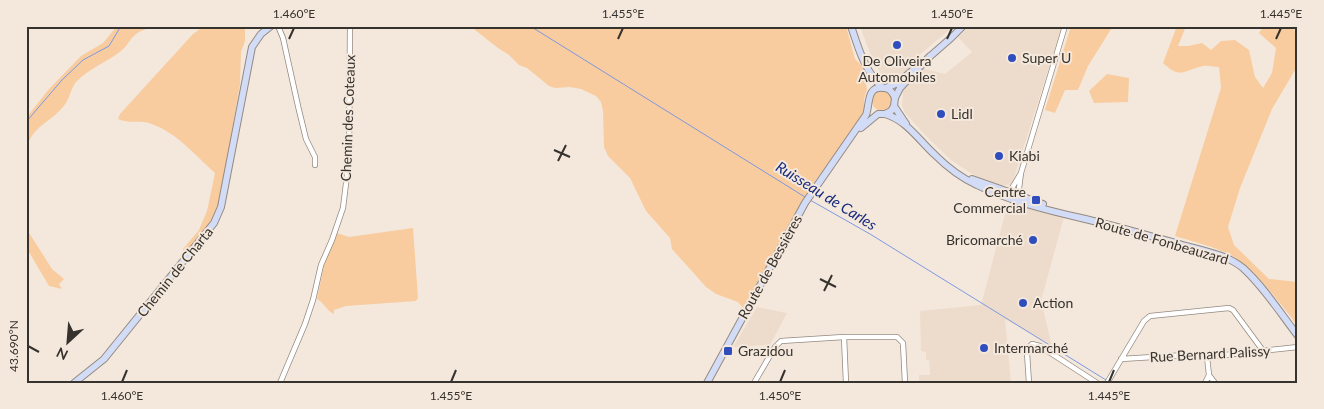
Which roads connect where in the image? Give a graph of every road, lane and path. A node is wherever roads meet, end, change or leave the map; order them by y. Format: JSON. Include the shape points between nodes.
{"nodes":[{"id":1,"x":271,"y":26,"type":"edge"},
{"id":2,"x":278,"y":26,"type":"edge"},
{"id":3,"x":350,"y":26,"type":"edge"},
{"id":4,"x":852,"y":26,"type":"edge"},
{"id":5,"x":963,"y":26,"type":"edge"},
{"id":6,"x":968,"y":26,"type":"edge"},
{"id":7,"x":1065,"y":26,"type":"edge"},
{"id":8,"x":952,"y":38,"type":"junction"},
{"id":9,"x":930,"y":56,"type":"junction"},
{"id":10,"x":869,"y":72,"type":"junction"},
{"id":11,"x":884,"y":88,"type":"junction"},
{"id":12,"x":871,"y":93,"type":"junction"},
{"id":13,"x":895,"y":98,"type":"junction"},
{"id":14,"x":869,"y":105,"type":"junction"},
{"id":15,"x":894,"y":106,"type":"junction"},
{"id":16,"x":882,"y":114,"type":"junction"},
{"id":17,"x":909,"y":129,"type":"junction"},
{"id":18,"x":854,"y":134,"type":"junction"},
{"id":19,"x":315,"y":165,"type":"dead end"},
{"id":20,"x":1021,"y":173,"type":"junction"},
{"id":21,"x":1013,"y":196,"type":"junction"},
{"id":22,"x":1298,"y":336,"type":"edge"},
{"id":23,"x":844,"y":337,"type":"junction"},
{"id":24,"x":1298,"y":347,"type":"edge"},
{"id":25,"x":1264,"y":352,"type":"junction"},
{"id":26,"x":1207,"y":357,"type":"junction"},
{"id":27,"x":1121,"y":359,"type":"junction"},
{"id":28,"x":1209,"y":375,"type":"junction"},
{"id":29,"x":706,"y":382,"type":"edge"},
{"id":30,"x":74,"y":383,"type":"edge"},
{"id":31,"x":280,"y":383,"type":"edge"},
{"id":32,"x":754,"y":383,"type":"edge"},
{"id":33,"x":846,"y":383,"type":"edge"},
{"id":34,"x":905,"y":383,"type":"edge"},
{"id":35,"x":1029,"y":383,"type":"edge"},
{"id":36,"x":1097,"y":383,"type":"edge"},
{"id":37,"x":1107,"y":383,"type":"edge"},
{"id":38,"x":1205,"y":383,"type":"edge"},
{"id":39,"x":1215,"y":383,"type":"edge"}],
"edges":[{"from":1,"to":30,"type":"street","name":"Chemin de Charta","via":[[260,34],[252,47],[221,207],[214,223],[110,352]]},
{"from":2,"to":19,"type":"street"},
{"from":3,"to":31,"type":"street","name":"Chemin des Coteaux","via":[[350,159],[343,208],[321,265],[311,306]]},
{"from":4,"to":10,"type":"street"},
{"from":5,"to":8,"type":"street"},
{"from":6,"to":8,"type":"street"},
{"from":7,"to":20,"type":"street"},
{"from":8,"to":9,"type":"street"},
{"from":9,"to":11,"type":"street","via":[[896,84]]},
{"from":9,"to":13,"type":"street","via":[[900,88]]},
{"from":10,"to":11,"type":"street"},
{"from":10,"to":12,"type":"street","name":"Route de Bessières"},
{"from":11,"to":12,"type":"street","via":[[877,88]]},
{"from":11,"to":13,"type":"street"},
{"from":12,"to":14,"type":"street","name":"Route de Bessières"},
{"from":13,"to":15,"type":"street"},
{"from":14,"to":16,"type":"street"},
{"from":14,"to":18,"type":"street","name":"Route de Bessières"},
{"from":15,"to":16,"type":"street","name":"Route de Bessières"},
{"from":15,"to":17,"type":"street"},
{"from":16,"to":17,"type":"street","via":[[895,118]]},
{"from":16,"to":18,"type":"street","name":"Route de Bessières"},
{"from":17,"to":21,"type":"street","name":"Route de Fonbeauzard","via":[[935,155],[973,184]]},
{"from":18,"to":29,"type":"street","name":"Route de Bessières","via":[[805,202]]},
{"from":20,"to":21,"type":"street"},
{"from":20,"to":21,"type":"street"},
{"from":21,"to":22,"type":"street","name":"Route de Fonbeauzard","via":[[1235,263],[1258,284]]},
{"from":23,"to":32,"type":"street","via":[[781,341]]},
{"from":23,"to":33,"type":"street"},
{"from":23,"to":34,"type":"street","via":[[900,338]]},
{"from":24,"to":25,"type":"street","name":"Rue Bernard Palissy"},
{"from":25,"to":26,"type":"street","name":"Rue Bernard Palissy"},
{"from":25,"to":27,"type":"street","via":[[1233,310],[1223,308],[1150,316]]},
{"from":26,"to":27,"type":"street","name":"Rue Bernard Palissy"},
{"from":26,"to":28,"type":"street"},
{"from":27,"to":37,"type":"street"},
{"from":28,"to":38,"type":"street"},
{"from":28,"to":39,"type":"street"},
{"from":35,"to":36,"type":"street","via":[[1027,349],[1032,344]]}]}
